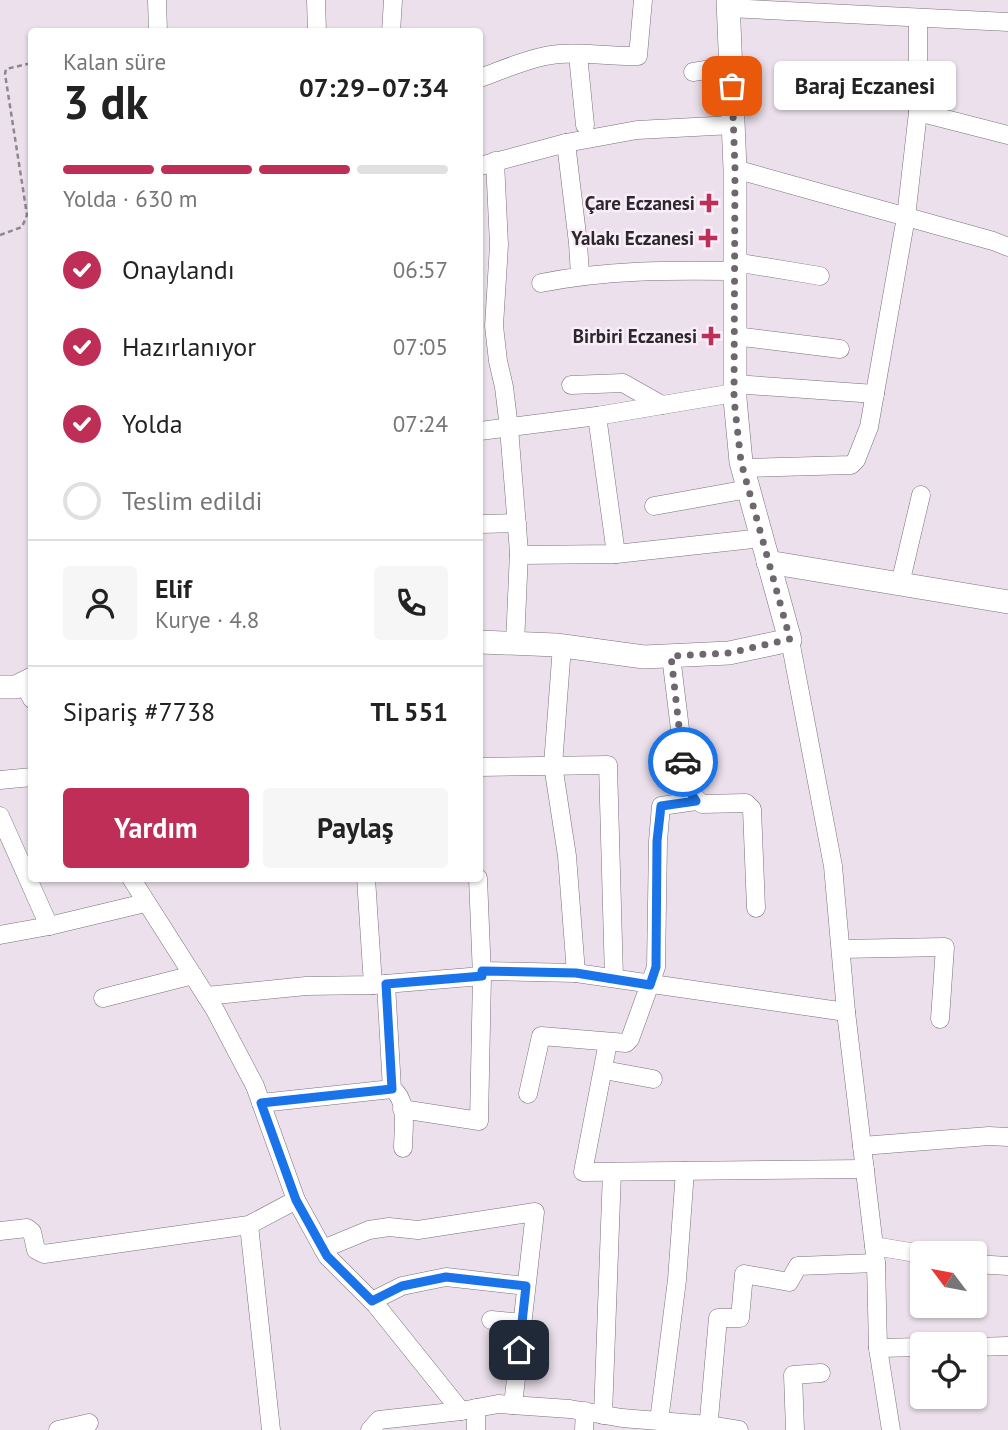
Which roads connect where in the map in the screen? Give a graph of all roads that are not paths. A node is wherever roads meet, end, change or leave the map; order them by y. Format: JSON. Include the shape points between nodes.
{"nodes":[{"id":1,"x":157,"y":0,"type":"edge"},
{"id":2,"x":316,"y":0,"type":"edge"},
{"id":3,"x":393,"y":0,"type":"edge"},
{"id":4,"x":643,"y":0,"type":"edge"},
{"id":5,"x":728,"y":4,"type":"edge"},
{"id":6,"x":918,"y":18,"type":"junction"},
{"id":7,"x":1008,"y":22,"type":"edge"},
{"id":8,"x":158,"y":28,"type":"edge"},
{"id":9,"x":317,"y":28,"type":"edge"},
{"id":10,"x":391,"y":28,"type":"edge"},
{"id":11,"x":578,"y":55,"type":"junction"},
{"id":12,"x":731,"y":66,"type":"junction"},
{"id":13,"x":693,"y":72,"type":"dead end"},
{"id":14,"x":483,"y":77,"type":"edge"},
{"id":15,"x":918,"y":111,"type":"junction"},
{"id":16,"x":585,"y":125,"type":"dead end"},
{"id":17,"x":733,"y":125,"type":"junction"},
{"id":18,"x":1008,"y":135,"type":"edge"},
{"id":19,"x":566,"y":143,"type":"junction"},
{"id":20,"x":487,"y":164,"type":"edge"},
{"id":21,"x":735,"y":169,"type":"junction"},
{"id":22,"x":906,"y":217,"type":"junction"},
{"id":23,"x":1008,"y":247,"type":"edge"},
{"id":24,"x":734,"y":267,"type":"junction"},
{"id":25,"x":580,"y":275,"type":"junction"},
{"id":26,"x":820,"y":276,"type":"dead end"},
{"id":27,"x":541,"y":283,"type":"dead end"},
{"id":28,"x":734,"y":336,"type":"junction"},
{"id":29,"x":840,"y":349,"type":"dead end"},
{"id":30,"x":571,"y":385,"type":"dead end"},
{"id":31,"x":734,"y":389,"type":"junction"},
{"id":32,"x":875,"y":394,"type":"junction"},
{"id":33,"x":662,"y":405,"type":"junction"},
{"id":34,"x":597,"y":416,"type":"junction"},
{"id":35,"x":509,"y":428,"type":"junction"},
{"id":36,"x":483,"y":431,"type":"edge"},
{"id":37,"x":746,"y":478,"type":"junction"},
{"id":38,"x":921,"y":495,"type":"dead end"},
{"id":39,"x":654,"y":506,"type":"dead end"},
{"id":40,"x":517,"y":523,"type":"junction"},
{"id":41,"x":483,"y":524,"type":"edge"},
{"id":42,"x":762,"y":538,"type":"junction"},
{"id":43,"x":616,"y":554,"type":"junction"},
{"id":44,"x":519,"y":555,"type":"junction"},
{"id":45,"x":768,"y":562,"type":"junction"},
{"id":46,"x":900,"y":584,"type":"junction"},
{"id":47,"x":1008,"y":602,"type":"edge"},
{"id":48,"x":790,"y":639,"type":"junction"},
{"id":49,"x":483,"y":642,"type":"edge"},
{"id":50,"x":514,"y":644,"type":"junction"},
{"id":51,"x":562,"y":646,"type":"junction"},
{"id":52,"x":671,"y":656,"type":"junction"},
{"id":53,"x":0,"y":687,"type":"edge"},
{"id":54,"x":28,"y":687,"type":"edge"},
{"id":55,"x":553,"y":765,"type":"junction"},
{"id":56,"x":483,"y":767,"type":"edge"},
{"id":57,"x":28,"y":777,"type":"edge"},
{"id":58,"x":0,"y":780,"type":"edge"},
{"id":59,"x":696,"y":801,"type":"junction"},
{"id":60,"x":0,"y":816,"type":"edge"},
{"id":61,"x":28,"y":879,"type":"edge"},
{"id":62,"x":29,"y":882,"type":"edge"},
{"id":63,"x":133,"y":882,"type":"edge"},
{"id":64,"x":366,"y":882,"type":"edge"},
{"id":65,"x":478,"y":882,"type":"edge"},
{"id":66,"x":145,"y":902,"type":"junction"},
{"id":67,"x":756,"y":908,"type":"dead end"},
{"id":68,"x":49,"y":926,"type":"junction"},
{"id":69,"x":0,"y":935,"type":"edge"},
{"id":70,"x":841,"y":949,"type":"junction"},
{"id":71,"x":482,"y":973,"type":"junction"},
{"id":72,"x":576,"y":973,"type":"junction"},
{"id":73,"x":192,"y":975,"type":"junction"},
{"id":74,"x":614,"y":978,"type":"junction"},
{"id":75,"x":379,"y":985,"type":"junction"},
{"id":76,"x":650,"y":985,"type":"junction"},
{"id":77,"x":206,"y":996,"type":"junction"},
{"id":78,"x":103,"y":998,"type":"dead end"},
{"id":79,"x":846,"y":1012,"type":"junction"},
{"id":80,"x":940,"y":1018,"type":"dead end"},
{"id":81,"x":608,"y":1042,"type":"junction"},
{"id":82,"x":604,"y":1070,"type":"junction"},
{"id":83,"x":653,"y":1079,"type":"dead end"},
{"id":84,"x":392,"y":1089,"type":"junction"},
{"id":85,"x":528,"y":1094,"type":"dead end"},
{"id":86,"x":261,"y":1103,"type":"junction"},
{"id":87,"x":402,"y":1109,"type":"junction"},
{"id":88,"x":1008,"y":1137,"type":"edge"},
{"id":89,"x":862,"y":1146,"type":"junction"},
{"id":90,"x":403,"y":1149,"type":"dead end"},
{"id":91,"x":865,"y":1169,"type":"junction"},
{"id":92,"x":685,"y":1171,"type":"junction"},
{"id":93,"x":612,"y":1172,"type":"junction"},
{"id":94,"x":296,"y":1200,"type":"junction"},
{"id":95,"x":249,"y":1225,"type":"junction"},
{"id":96,"x":0,"y":1231,"type":"edge"},
{"id":97,"x":323,"y":1249,"type":"junction"},
{"id":98,"x":875,"y":1254,"type":"junction"},
{"id":99,"x":910,"y":1254,"type":"edge"},
{"id":100,"x":987,"y":1265,"type":"edge"},
{"id":101,"x":1008,"y":1266,"type":"edge"},
{"id":102,"x":526,"y":1286,"type":"junction"},
{"id":103,"x":372,"y":1301,"type":"junction"},
{"id":104,"x":491,"y":1320,"type":"dead end"},
{"id":105,"x":522,"y":1323,"type":"junction"},
{"id":106,"x":1008,"y":1346,"type":"edge"},
{"id":107,"x":910,"y":1347,"type":"edge"},
{"id":108,"x":987,"y":1347,"type":"edge"},
{"id":109,"x":878,"y":1348,"type":"junction"},
{"id":110,"x":821,"y":1373,"type":"dead end"},
{"id":111,"x":513,"y":1405,"type":"junction"},
{"id":112,"x":468,"y":1410,"type":"junction"},
{"id":113,"x":594,"y":1413,"type":"junction"},
{"id":114,"x":659,"y":1421,"type":"junction"},
{"id":115,"x":89,"y":1423,"type":"dead end"},
{"id":116,"x":622,"y":1424,"type":"edge"},
{"id":117,"x":708,"y":1427,"type":"edge"},
{"id":118,"x":58,"y":1430,"type":"edge"},
{"id":119,"x":271,"y":1430,"type":"edge"},
{"id":120,"x":370,"y":1430,"type":"edge"},
{"id":121,"x":476,"y":1430,"type":"edge"},
{"id":122,"x":584,"y":1430,"type":"edge"},
{"id":123,"x":739,"y":1430,"type":"edge"},
{"id":124,"x":794,"y":1430,"type":"edge"},
{"id":125,"x":891,"y":1430,"type":"edge"}],
"edges":[{"from":1,"to":8,"type":"street"},
{"from":2,"to":9,"type":"street"},
{"from":3,"to":10,"type":"street"},
{"from":4,"to":11,"type":"street","via":[[638,55]]},
{"from":5,"to":6,"type":"street"},
{"from":5,"to":12,"type":"main road"},
{"from":6,"to":7,"type":"street"},
{"from":6,"to":15,"type":"street"},
{"from":11,"to":14,"type":"street","via":[[539,57]]},
{"from":11,"to":16,"type":"street"},
{"from":12,"to":13,"type":"street"},
{"from":12,"to":17,"type":"main road"},
{"from":15,"to":18,"type":"street"},
{"from":15,"to":22,"type":"street"},
{"from":17,"to":19,"type":"street","via":[[637,130]]},
{"from":17,"to":21,"type":"main road"},
{"from":19,"to":20,"type":"street"},
{"from":19,"to":25,"type":"street"},
{"from":20,"to":35,"type":"street","via":[[499,245],[494,326]]},
{"from":21,"to":22,"type":"street"},
{"from":21,"to":24,"type":"main road"},
{"from":22,"to":23,"type":"street"},
{"from":22,"to":32,"type":"street"},
{"from":24,"to":25,"type":"street"},
{"from":24,"to":26,"type":"street"},
{"from":24,"to":28,"type":"main road"},
{"from":25,"to":27,"type":"street"},
{"from":28,"to":29,"type":"street"},
{"from":28,"to":31,"type":"main road"},
{"from":30,"to":33,"type":"street","via":[[623,383]]},
{"from":31,"to":32,"type":"street"},
{"from":31,"to":33,"type":"street"},
{"from":31,"to":37,"type":"main road"},
{"from":32,"to":37,"type":"street","via":[[869,426],[851,466]]},
{"from":33,"to":34,"type":"street"},
{"from":34,"to":35,"type":"street"},
{"from":34,"to":43,"type":"street"},
{"from":35,"to":36,"type":"street"},
{"from":35,"to":40,"type":"street"},
{"from":37,"to":39,"type":"street"},
{"from":37,"to":42,"type":"main road"},
{"from":38,"to":46,"type":"street"},
{"from":40,"to":41,"type":"street"},
{"from":40,"to":44,"type":"street"},
{"from":42,"to":43,"type":"street"},
{"from":42,"to":45,"type":"main road"},
{"from":43,"to":44,"type":"street"},
{"from":44,"to":50,"type":"street"},
{"from":45,"to":46,"type":"main road"},
{"from":45,"to":48,"type":"main road"},
{"from":46,"to":47,"type":"main road"},
{"from":48,"to":52,"type":"main road","via":[[729,653]]},
{"from":48,"to":70,"type":"street","via":[[833,866]]},
{"from":49,"to":50,"type":"main road"},
{"from":50,"to":51,"type":"main road"},
{"from":51,"to":52,"type":"main road"},
{"from":51,"to":55,"type":"street"},
{"from":52,"to":59,"type":"street","via":[[684,770]]},
{"from":53,"to":54,"type":"main road"},
{"from":55,"to":56,"type":"street"},
{"from":55,"to":72,"type":"street"},
{"from":55,"to":74,"type":"street","via":[[608,765]]},
{"from":57,"to":58,"type":"street"},
{"from":59,"to":67,"type":"street","via":[[746,803],[752,809]]},
{"from":59,"to":76,"type":"street","via":[[661,806],[656,967]]},
{"from":60,"to":61,"type":"street"},
{"from":62,"to":68,"type":"street"},
{"from":63,"to":66,"type":"street"},
{"from":64,"to":75,"type":"street"},
{"from":65,"to":71,"type":"street"},
{"from":66,"to":68,"type":"street"},
{"from":66,"to":73,"type":"street"},
{"from":68,"to":69,"type":"street"},
{"from":70,"to":79,"type":"street"},
{"from":70,"to":80,"type":"street","via":[[945,947]]},
{"from":71,"to":72,"type":"street"},
{"from":71,"to":75,"type":"street"},
{"from":71,"to":87,"type":"street","via":[[479,1121]]},
{"from":72,"to":74,"type":"street"},
{"from":73,"to":77,"type":"street"},
{"from":73,"to":78,"type":"street"},
{"from":74,"to":76,"type":"street"},
{"from":75,"to":77,"type":"street","via":[[306,986]]},
{"from":75,"to":84,"type":"street"},
{"from":76,"to":79,"type":"street"},
{"from":76,"to":81,"type":"street","via":[[626,1044]]},
{"from":77,"to":86,"type":"street"},
{"from":79,"to":89,"type":"street"},
{"from":81,"to":82,"type":"street"},
{"from":81,"to":85,"type":"street","via":[[541,1036]]},
{"from":82,"to":83,"type":"street"},
{"from":82,"to":93,"type":"street","via":[[583,1172]]},
{"from":84,"to":86,"type":"street"},
{"from":84,"to":87,"type":"street","via":[[398,1093]]},
{"from":86,"to":94,"type":"street"},
{"from":87,"to":90,"type":"street"},
{"from":88,"to":89,"type":"street"},
{"from":89,"to":91,"type":"street"},
{"from":91,"to":92,"type":"street"},
{"from":91,"to":98,"type":"street"},
{"from":92,"to":93,"type":"street"},
{"from":92,"to":114,"type":"street"},
{"from":93,"to":113,"type":"street"},
{"from":94,"to":95,"type":"street"},
{"from":94,"to":97,"type":"street"},
{"from":95,"to":96,"type":"street","via":[[44,1254],[35,1248],[27,1228]]},
{"from":95,"to":119,"type":"street"},
{"from":97,"to":102,"type":"street","via":[[369,1230],[418,1230],[535,1212]]},
{"from":97,"to":103,"type":"street"},
{"from":98,"to":99,"type":"street"},
{"from":98,"to":109,"type":"street"},
{"from":98,"to":117,"type":"street","via":[[798,1266],[789,1282],[744,1274],[740,1318],[718,1318]]},
{"from":100,"to":101,"type":"street"},
{"from":102,"to":103,"type":"street","via":[[446,1277],[402,1286]]},
{"from":102,"to":105,"type":"street"},
{"from":103,"to":112,"type":"street"},
{"from":104,"to":105,"type":"street"},
{"from":105,"to":111,"type":"street"},
{"from":106,"to":108,"type":"street"},
{"from":107,"to":109,"type":"street"},
{"from":109,"to":125,"type":"street"},
{"from":110,"to":124,"type":"street","via":[[793,1375]]},
{"from":111,"to":112,"type":"street"},
{"from":111,"to":113,"type":"street"},
{"from":112,"to":120,"type":"street","via":[[379,1420]]},
{"from":112,"to":121,"type":"street"},
{"from":113,"to":116,"type":"street"},
{"from":113,"to":122,"type":"street"},
{"from":114,"to":116,"type":"street"},
{"from":114,"to":117,"type":"street"},
{"from":115,"to":118,"type":"street"},
{"from":117,"to":123,"type":"street"}]}
